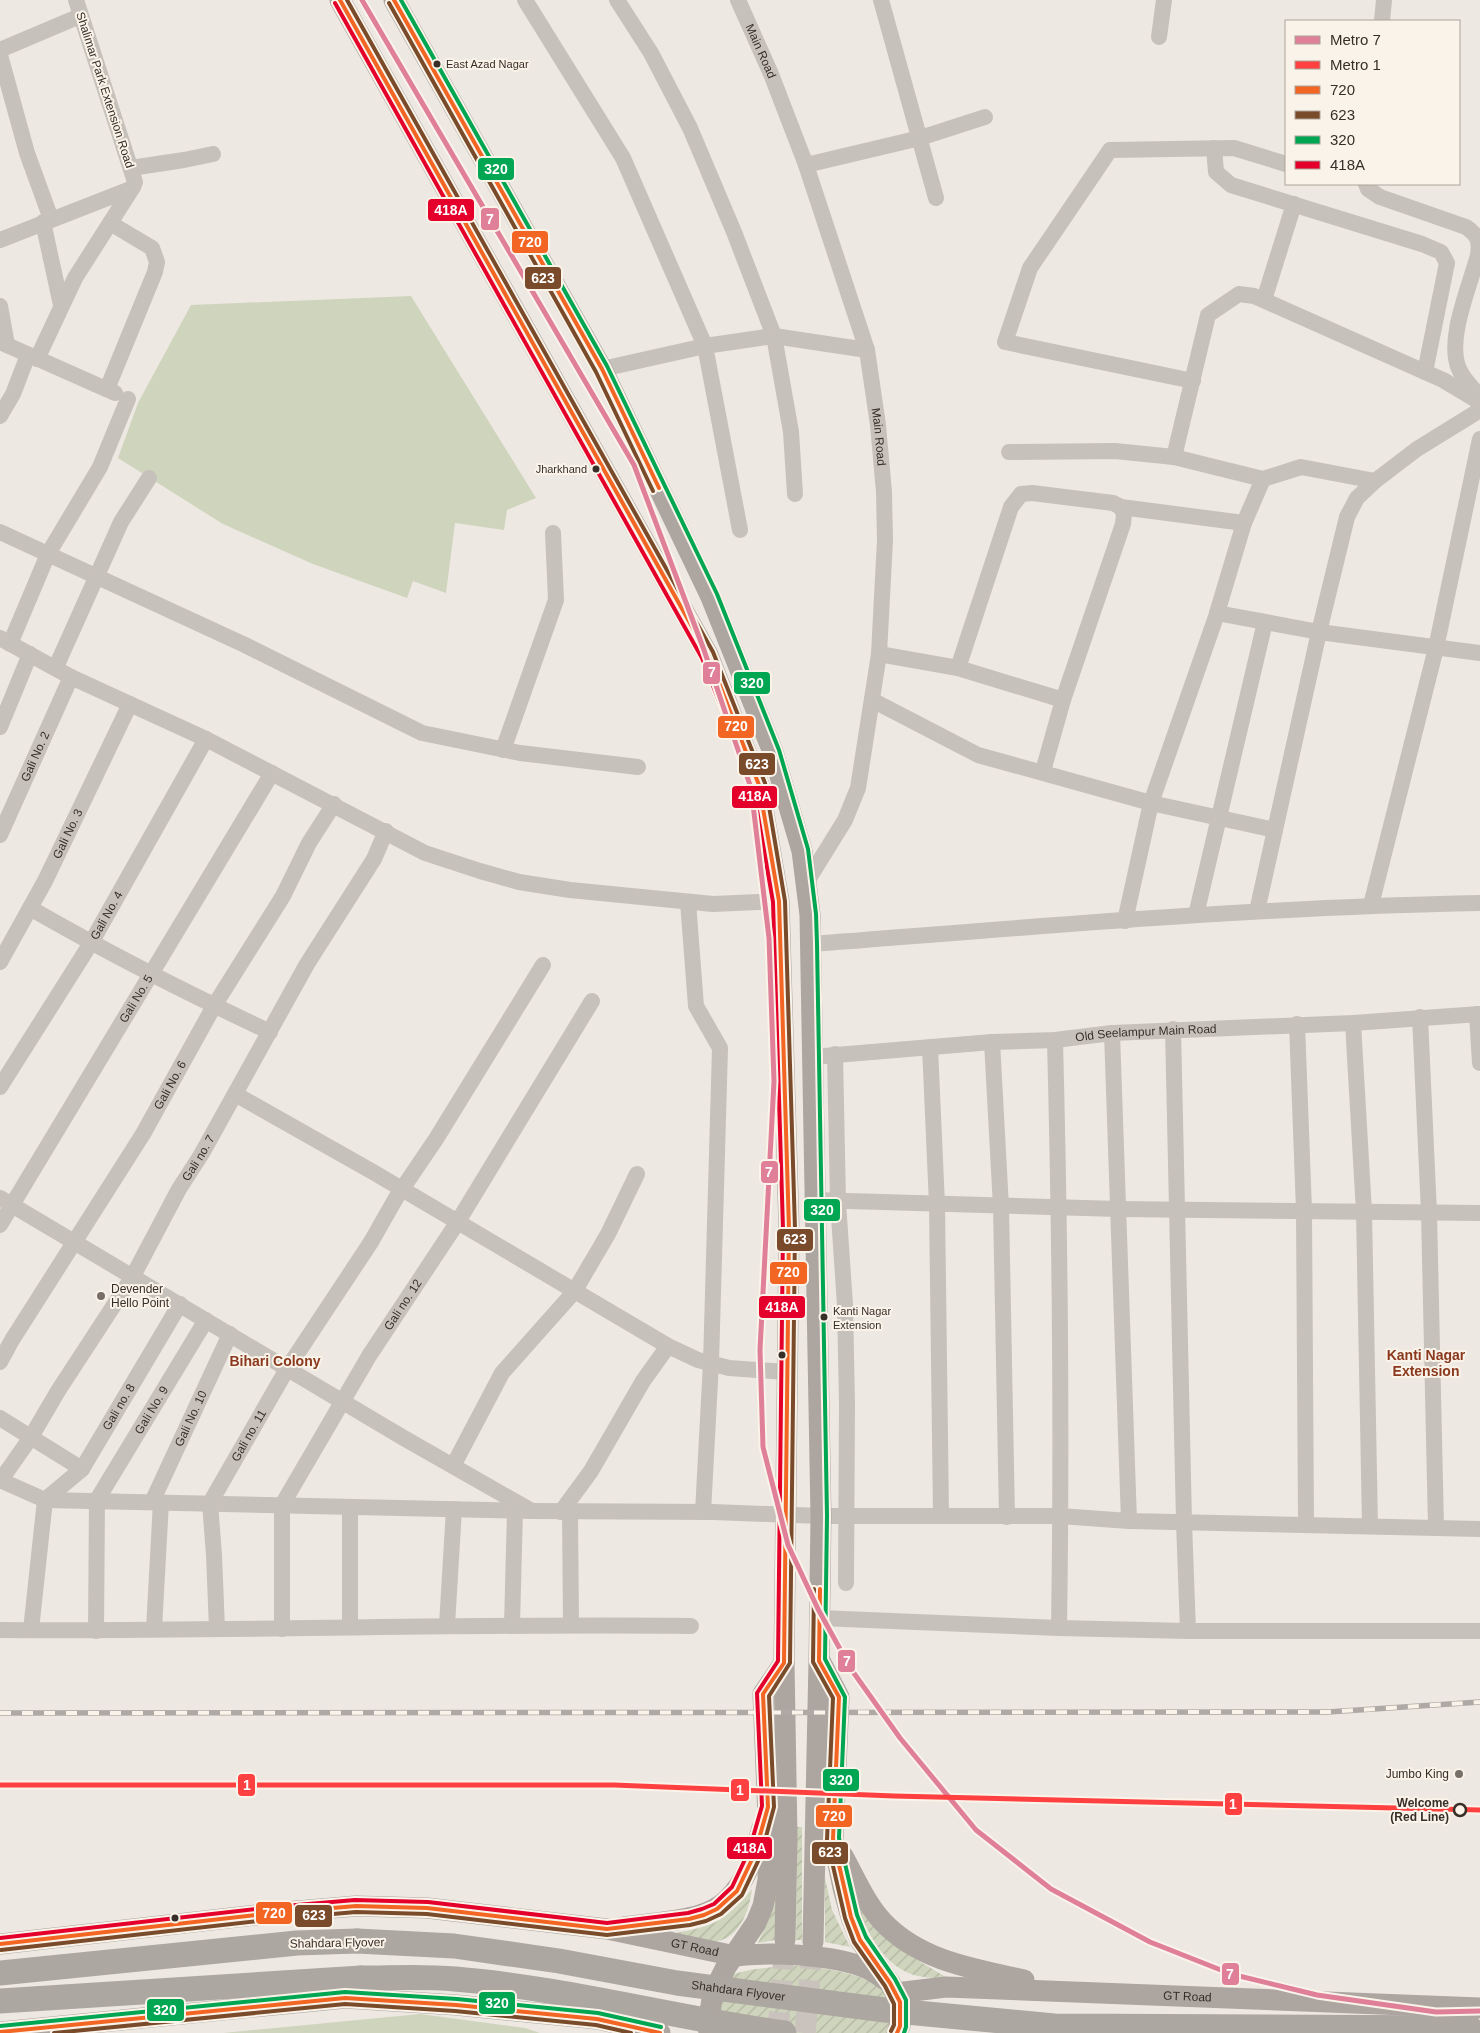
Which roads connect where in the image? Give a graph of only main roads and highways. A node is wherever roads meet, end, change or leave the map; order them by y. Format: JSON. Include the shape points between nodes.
{"nodes":[{"id":1,"x":340,"y":0,"type":"edge"},
{"id":2,"x":394,"y":0,"type":"edge"},
{"id":3,"x":820,"y":1661,"type":"junction"},
{"id":4,"x":784,"y":1663,"type":"junction"},
{"id":5,"x":768,"y":1806,"type":"junction"},
{"id":6,"x":833,"y":1839,"type":"junction"},
{"id":7,"x":607,"y":1929,"type":"junction"},
{"id":8,"x":785,"y":1940,"type":"tunnel mouth"},
{"id":9,"x":813,"y":1942,"type":"tunnel mouth"},
{"id":10,"x":0,"y":1944,"type":"edge"},
{"id":11,"x":735,"y":1956,"type":"junction"},
{"id":12,"x":0,"y":1973,"type":"edge"},
{"id":13,"x":893,"y":1988,"type":"junction"},
{"id":14,"x":1072,"y":1992,"type":"junction"},
{"id":15,"x":0,"y":2001,"type":"edge"},
{"id":16,"x":456,"y":2005,"type":"junction"},
{"id":17,"x":1477,"y":2021,"type":"edge"},
{"id":18,"x":0,"y":2032,"type":"edge"},
{"id":19,"x":586,"y":2033,"type":"edge"},
{"id":20,"x":660,"y":2033,"type":"edge"},
{"id":21,"x":709,"y":2033,"type":"edge"},
{"id":22,"x":784,"y":2033,"type":"edge"},
{"id":23,"x":897,"y":2033,"type":"edge"}],
"edges":[{"from":1,"to":4,"type":"main road","via":[[708,655],[759,785],[779,901],[789,1229]]},
{"from":2,"to":3,"type":"main road","via":[[602,369],[711,597],[773,752],[802,851],[811,944],[821,1516]]},
{"from":3,"to":6,"type":"main road","via":[[839,1697]]},
{"from":3,"to":9,"type":"main road"},
{"from":4,"to":5,"type":"main road","via":[[763,1694]]},
{"from":4,"to":8,"type":"main road"},
{"from":5,"to":7,"type":"main road","via":[[748,1870],[736,1891],[717,1908],[688,1919]]},
{"from":5,"to":11,"type":"main road","via":[[768,1880],[763,1906]]},
{"from":6,"to":13,"type":"main road","via":[[851,1917],[860,1940]]},
{"from":6,"to":14,"type":"main road","via":[[867,1901],[882,1922],[900,1937],[927,1954],[955,1964]]},
{"from":7,"to":10,"type":"main road","name":"GT Road","via":[[427,1908],[356,1906]]},
{"from":7,"to":11,"type":"main road","name":"GT Road"},
{"from":11,"to":13,"type":"main road","name":"GT Road","via":[[795,1955],[843,1961],[868,1969]]},
{"from":11,"to":21,"type":"main road","via":[[713,1994]]},
{"from":12,"to":17,"type":"highway","name":"Shahdara Flyover","bridge":true,"via":[[296,1943],[357,1941],[454,1946],[677,1983],[884,2010],[1054,2026]]},
{"from":13,"to":14,"type":"main road","name":"GT Road"},
{"from":13,"to":23,"type":"main road","via":[[901,2011]]},
{"from":14,"to":17,"type":"main road","name":"GT Road"},
{"from":15,"to":22,"type":"highway","bridge":true,"via":[[361,1978],[454,1979],[614,2002]]},
{"from":16,"to":18,"type":"main road","via":[[345,1998]]},
{"from":16,"to":19,"type":"main road"},
{"from":16,"to":20,"type":"main road","via":[[597,2019]]}]}
